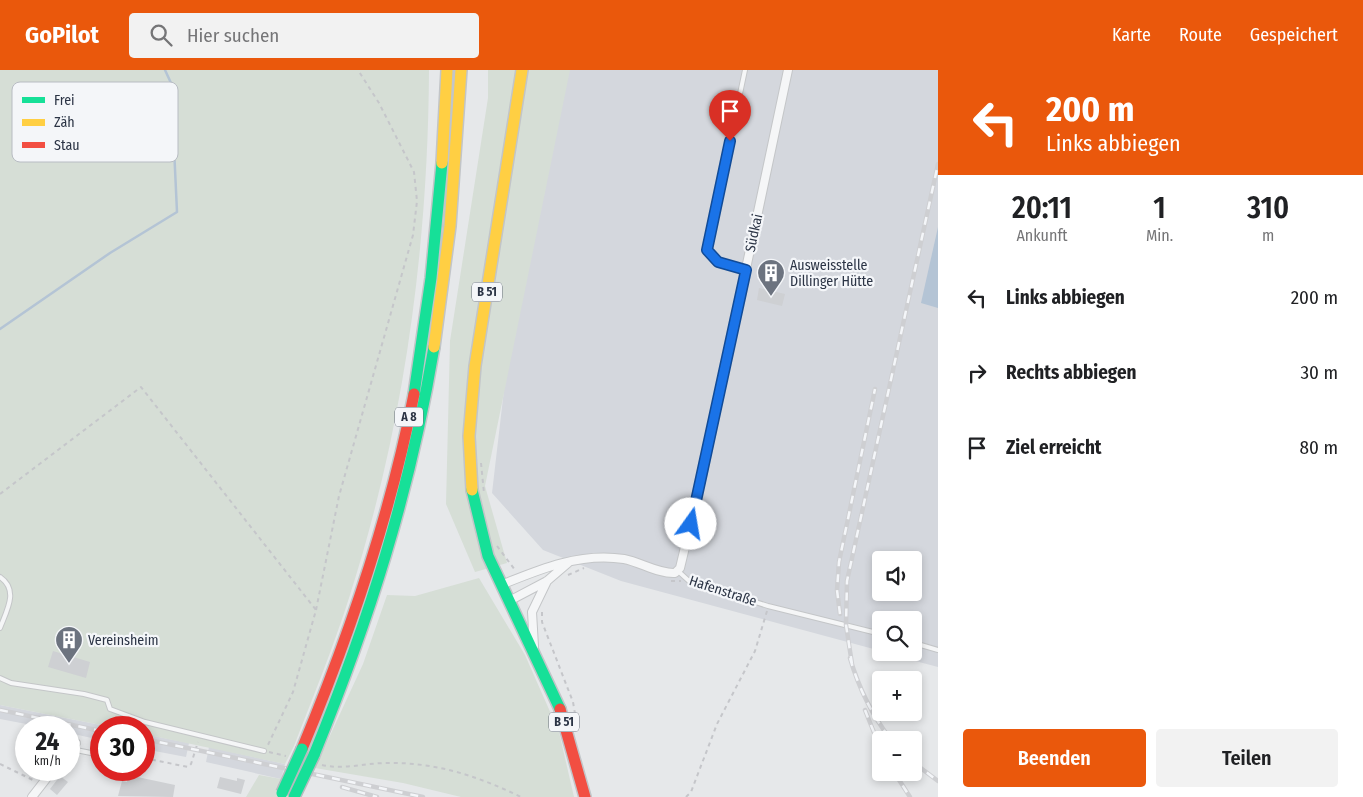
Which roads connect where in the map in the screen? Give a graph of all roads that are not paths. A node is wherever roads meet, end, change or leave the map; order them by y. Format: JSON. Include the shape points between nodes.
{"nodes":[{"id":1,"x":447,"y":70,"type":"edge"},
{"id":2,"x":461,"y":70,"type":"edge"},
{"id":3,"x":522,"y":70,"type":"edge"},
{"id":4,"x":745,"y":70,"type":"edge"},
{"id":5,"x":788,"y":70,"type":"edge"},
{"id":6,"x":746,"y":270,"type":"junction"},
{"id":7,"x":568,"y":563,"type":"junction"},
{"id":8,"x":678,"y":571,"type":"junction"},
{"id":9,"x":0,"y":577,"type":"edge"},
{"id":10,"x":547,"y":580,"type":"junction"},
{"id":11,"x":501,"y":585,"type":"junction"},
{"id":12,"x":509,"y":601,"type":"junction"},
{"id":13,"x":0,"y":628,"type":"edge"},
{"id":14,"x":872,"y":632,"type":"edge"},
{"id":15,"x":922,"y":645,"type":"edge"},
{"id":16,"x":938,"y":650,"type":"edge"},
{"id":17,"x":534,"y":651,"type":"junction"},
{"id":18,"x":0,"y":678,"type":"edge"},
{"id":19,"x":264,"y":751,"type":"road end"},
{"id":20,"x":44,"y":781,"type":"edge"},
{"id":21,"x":281,"y":795,"type":"edge"},
{"id":22,"x":32,"y":797,"type":"edge"},
{"id":23,"x":294,"y":797,"type":"edge"},
{"id":24,"x":585,"y":797,"type":"edge"}],
"edges":[{"from":1,"to":21,"type":"main road","number":"A 8","bridge":true,"via":[[428,293],[408,422],[395,481],[364,587],[327,690]]},
{"from":2,"to":23,"type":"main road","number":"A 8","bridge":true,"via":[[448,249],[433,357],[405,493],[376,591],[317,759]]},
{"from":3,"to":11,"type":"main road","number":"B 51","via":[[475,366],[469,436],[470,483],[488,556]]},
{"from":4,"to":6,"type":"lane","via":[[707,250],[718,262]]},
{"from":5,"to":6,"type":"street","name":"Südkai"},
{"from":6,"to":8,"type":"street","name":"Südkai"},
{"from":7,"to":8,"type":"street","name":"Hafenstraße","via":[[606,556],[639,562],[665,572]]},
{"from":7,"to":10,"type":"street","name":"Hafenstraße"},
{"from":7,"to":11,"type":"street","name":"Hafenstraße"},
{"from":8,"to":14,"type":"lane","name":"Hafenstraße","via":[[686,579],[768,606]]},
{"from":9,"to":13,"type":"lane","via":[[10,588],[11,595]]},
{"from":10,"to":12,"type":"street","name":"Hafenstraße"},
{"from":10,"to":17,"type":"street","name":"Hafenstraße","via":[[532,612]]},
{"from":11,"to":12,"type":"main road","number":"B 51"},
{"from":12,"to":17,"type":"main road","number":"B 51"},
{"from":15,"to":16,"type":"lane"},
{"from":17,"to":24,"type":"main road","number":"B 51","via":[[560,708]]},
{"from":18,"to":19,"type":"lane","via":[[11,683],[107,700],[110,709],[145,722]]},
{"from":20,"to":22,"type":"street"}]}
